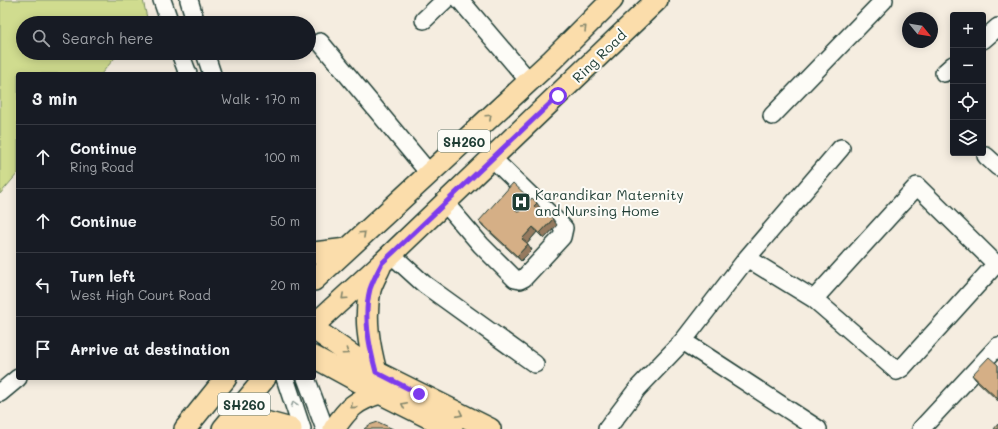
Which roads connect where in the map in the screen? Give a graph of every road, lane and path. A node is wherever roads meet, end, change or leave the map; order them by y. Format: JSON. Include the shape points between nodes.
{"nodes":[{"id":1,"x":162,"y":0,"type":"edge"},
{"id":2,"x":189,"y":0,"type":"edge"},
{"id":3,"x":445,"y":0,"type":"edge"},
{"id":4,"x":460,"y":0,"type":"edge"},
{"id":5,"x":612,"y":0,"type":"edge"},
{"id":6,"x":657,"y":0,"type":"edge"},
{"id":7,"x":884,"y":0,"type":"edge"},
{"id":8,"x":168,"y":16,"type":"edge"},
{"id":9,"x":194,"y":16,"type":"edge"},
{"id":10,"x":424,"y":20,"type":"dead end"},
{"id":11,"x":998,"y":27,"type":"edge"},
{"id":12,"x":986,"y":37,"type":"edge"},
{"id":13,"x":320,"y":42,"type":"dead end"},
{"id":14,"x":183,"y":60,"type":"edge"},
{"id":15,"x":208,"y":60,"type":"edge"},
{"id":16,"x":187,"y":72,"type":"edge"},
{"id":17,"x":211,"y":72,"type":"edge"},
{"id":18,"x":529,"y":81,"type":"junction"},
{"id":19,"x":772,"y":116,"type":"dead end"},
{"id":20,"x":840,"y":148,"type":"dead end"},
{"id":21,"x":492,"y":158,"type":"junction"},
{"id":22,"x":429,"y":173,"type":"junction"},
{"id":23,"x":445,"y":203,"type":"junction"},
{"id":24,"x":347,"y":248,"type":"junction"},
{"id":25,"x":316,"y":252,"type":"edge"},
{"id":26,"x":387,"y":258,"type":"junction"},
{"id":27,"x":747,"y":258,"type":"junction"},
{"id":28,"x":997,"y":265,"type":"edge"},
{"id":29,"x":316,"y":278,"type":"edge"},
{"id":30,"x":814,"y":299,"type":"junction"},
{"id":31,"x":316,"y":323,"type":"edge"},
{"id":32,"x":316,"y":330,"type":"edge"},
{"id":33,"x":683,"y":341,"type":"junction"},
{"id":34,"x":998,"y":346,"type":"edge"},
{"id":35,"x":316,"y":358,"type":"edge"},
{"id":36,"x":535,"y":364,"type":"dead end"},
{"id":37,"x":376,"y":372,"type":"junction"},
{"id":38,"x":16,"y":380,"type":"edge"},
{"id":39,"x":262,"y":380,"type":"edge"},
{"id":40,"x":286,"y":380,"type":"edge"},
{"id":41,"x":307,"y":380,"type":"edge"},
{"id":42,"x":221,"y":382,"type":"edge"},
{"id":43,"x":0,"y":393,"type":"edge"},
{"id":44,"x":380,"y":393,"type":"junction"},
{"id":45,"x":227,"y":425,"type":"edge"},
{"id":46,"x":185,"y":429,"type":"edge"},
{"id":47,"x":291,"y":429,"type":"edge"},
{"id":48,"x":302,"y":429,"type":"edge"},
{"id":49,"x":325,"y":429,"type":"edge"},
{"id":50,"x":334,"y":429,"type":"edge"},
{"id":51,"x":452,"y":429,"type":"edge"},
{"id":52,"x":490,"y":429,"type":"edge"},
{"id":53,"x":607,"y":429,"type":"edge"},
{"id":54,"x":818,"y":429,"type":"edge"},
{"id":55,"x":921,"y":429,"type":"edge"}],
"edges":[{"from":1,"to":8,"type":"street"},
{"from":2,"to":9,"type":"street"},
{"from":3,"to":10,"type":"street"},
{"from":4,"to":18,"type":"street"},
{"from":18,"to":5,"type":"main road","number":"SH260","one_way":true},
{"from":6,"to":21,"type":"main road","name":"Ring Road","number":"SH260"},
{"from":7,"to":19,"type":"street"},
{"from":11,"to":12,"type":"street"},
{"from":13,"to":22,"type":"street"},
{"from":14,"to":16,"type":"street"},
{"from":15,"to":17,"type":"street"},
{"from":22,"to":18,"type":"main road","number":"SH260","one_way":true},
{"from":20,"to":27,"type":"street"},
{"from":21,"to":23,"type":"main road","name":"Ring Road","number":"SH260"},
{"from":21,"to":23,"type":"street","via":[[564,228],[562,237],[524,278],[515,279]]},
{"from":24,"to":22,"type":"main road","number":"SH260","one_way":true},
{"from":23,"to":26,"type":"main road","name":"Ring Road","number":"SH260"},
{"from":24,"to":25,"type":"main road"},
{"from":24,"to":29,"type":"main road","number":"SH260"},
{"from":26,"to":31,"type":"main road","name":"Ring Road","number":"SH260","one_way":true},
{"from":26,"to":36,"type":"street"},
{"from":26,"to":37,"type":"main road","via":[[370,289],[367,323]]},
{"from":27,"to":30,"type":"street"},
{"from":27,"to":33,"type":"street"},
{"from":28,"to":30,"type":"street","via":[[897,371]]},
{"from":28,"to":30,"type":"street","via":[[917,186]]},
{"from":32,"to":37,"type":"main road","one_way":true},
{"from":33,"to":53,"type":"street","via":[[638,388]]},
{"from":33,"to":54,"type":"street"},
{"from":34,"to":55,"type":"street"},
{"from":35,"to":44,"type":"main road"},
{"from":37,"to":52,"type":"main road","one_way":true},
{"from":38,"to":43,"type":"street"},
{"from":39,"to":45,"type":"main road","number":"SH260"},
{"from":48,"to":40,"type":"street","one_way":true},
{"from":41,"to":49,"type":"street"},
{"from":42,"to":46,"type":"main road","number":"SH260"},
{"from":44,"to":50,"type":"main road","one_way":true,"via":[[362,398],[350,407]]},
{"from":51,"to":44,"type":"main road","one_way":true},
{"from":45,"to":47,"type":"main road","via":[[265,422]]}]}
